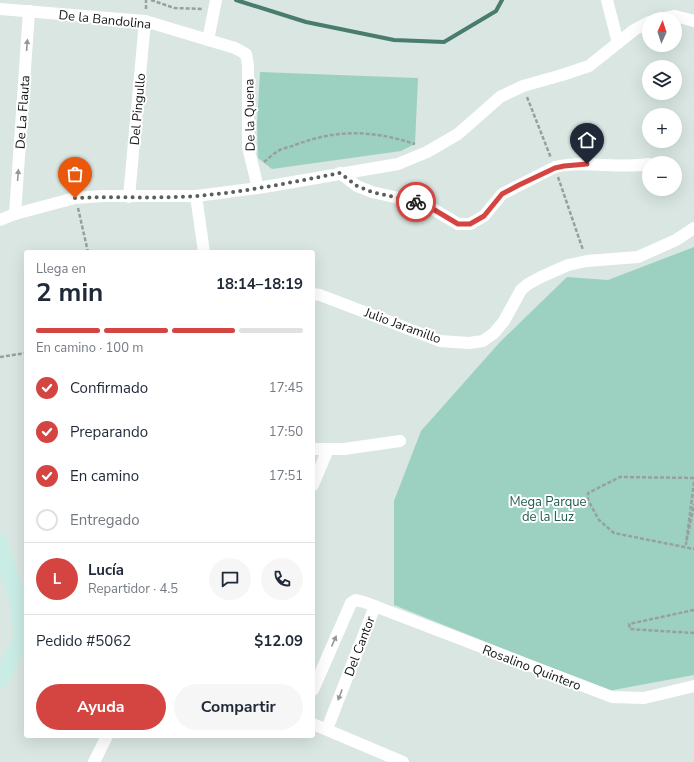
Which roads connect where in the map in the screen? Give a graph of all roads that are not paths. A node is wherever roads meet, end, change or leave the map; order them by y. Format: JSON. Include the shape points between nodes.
{"nodes":[{"id":1,"x":607,"y":0,"type":"edge"},
{"id":2,"x":215,"y":4,"type":"edge"},
{"id":3,"x":0,"y":9,"type":"edge"},
{"id":4,"x":29,"y":11,"type":"junction"},
{"id":5,"x":682,"y":18,"type":"edge"},
{"id":6,"x":144,"y":21,"type":"junction"},
{"id":7,"x":694,"y":21,"type":"edge"},
{"id":8,"x":642,"y":26,"type":"edge"},
{"id":9,"x":208,"y":40,"type":"junction"},
{"id":10,"x":618,"y":43,"type":"junction"},
{"id":11,"x":235,"y":48,"type":"joint"},
{"id":12,"x":642,"y":164,"type":"edge"},
{"id":13,"x":340,"y":173,"type":"junction"},
{"id":14,"x":258,"y":188,"type":"junction"},
{"id":15,"x":196,"y":196,"type":"junction"},
{"id":16,"x":129,"y":197,"type":"junction"},
{"id":17,"x":16,"y":214,"type":"junction"},
{"id":18,"x":0,"y":220,"type":"edge"},
{"id":19,"x":694,"y":228,"type":"edge"},
{"id":20,"x":204,"y":250,"type":"edge"},
{"id":21,"x":315,"y":294,"type":"edge"},
{"id":22,"x":400,"y":442,"type":"dead end"},
{"id":23,"x":315,"y":449,"type":"edge"},
{"id":24,"x":328,"y":449,"type":"junction"},
{"id":25,"x":315,"y":480,"type":"edge"},
{"id":26,"x":0,"y":542,"type":"edge"},
{"id":27,"x":2,"y":560,"type":"edge"},
{"id":28,"x":374,"y":606,"type":"junction"},
{"id":29,"x":24,"y":632,"type":"edge"},
{"id":30,"x":24,"y":639,"type":"edge"},
{"id":31,"x":0,"y":679,"type":"edge"},
{"id":32,"x":315,"y":685,"type":"edge"},
{"id":33,"x":694,"y":686,"type":"edge"},
{"id":34,"x":315,"y":725,"type":"edge"},
{"id":35,"x":327,"y":730,"type":"junction"},
{"id":36,"x":106,"y":738,"type":"edge"},
{"id":37,"x":94,"y":762,"type":"edge"},
{"id":38,"x":403,"y":762,"type":"edge"}],
"edges":[{"from":1,"to":10,"type":"street"},
{"from":2,"to":9,"type":"street"},
{"from":3,"to":4,"type":"street","name":"De la Bandolina"},
{"from":4,"to":6,"type":"street","name":"De la Bandolina"},
{"from":17,"to":4,"type":"street","name":"De La Flauta","one_way":true},
{"from":5,"to":7,"type":"street"},
{"from":6,"to":9,"type":"street","name":"De la Bandolina"},
{"from":6,"to":16,"type":"street","name":"Del Pingullo"},
{"from":8,"to":10,"type":"street"},
{"from":9,"to":11,"type":"street","name":"De la Bandolina"},
{"from":10,"to":13,"type":"street","via":[[589,66],[523,86],[500,97],[458,134],[427,152],[398,164]]},
{"from":11,"to":14,"type":"street","name":"De la Quena","via":[[246,54],[248,64],[248,147]]},
{"from":12,"to":13,"type":"street","via":[[555,168],[502,194],[484,216],[470,224],[458,224],[433,209],[412,201],[372,192],[357,186]]},
{"from":13,"to":14,"type":"street"},
{"from":14,"to":15,"type":"street"},
{"from":15,"to":16,"type":"street"},
{"from":15,"to":20,"type":"street"},
{"from":16,"to":17,"type":"street","via":[[75,198]]},
{"from":17,"to":18,"type":"street"},
{"from":19,"to":21,"type":"street","name":"Julio Jaramillo","via":[[676,240],[638,257],[587,261],[568,265],[541,276],[521,290],[504,321],[483,341],[440,341]]},
{"from":22,"to":24,"type":"street"},
{"from":23,"to":24,"type":"street"},
{"from":24,"to":25,"type":"street"},
{"from":26,"to":27,"type":"street"},
{"from":27,"to":29,"type":"street","via":[[17,597]]},
{"from":32,"to":28,"type":"street","name":"Del Cantor","one_way":true,"via":[[351,603],[356,600]]},
{"from":28,"to":33,"type":"street","name":"Rosalino Quintero","via":[[612,697],[644,698]]},
{"from":28,"to":35,"type":"street","name":"Del Cantor","one_way":true},
{"from":30,"to":31,"type":"street"},
{"from":34,"to":35,"type":"street"},
{"from":35,"to":38,"type":"street"},
{"from":36,"to":37,"type":"street"}]}
